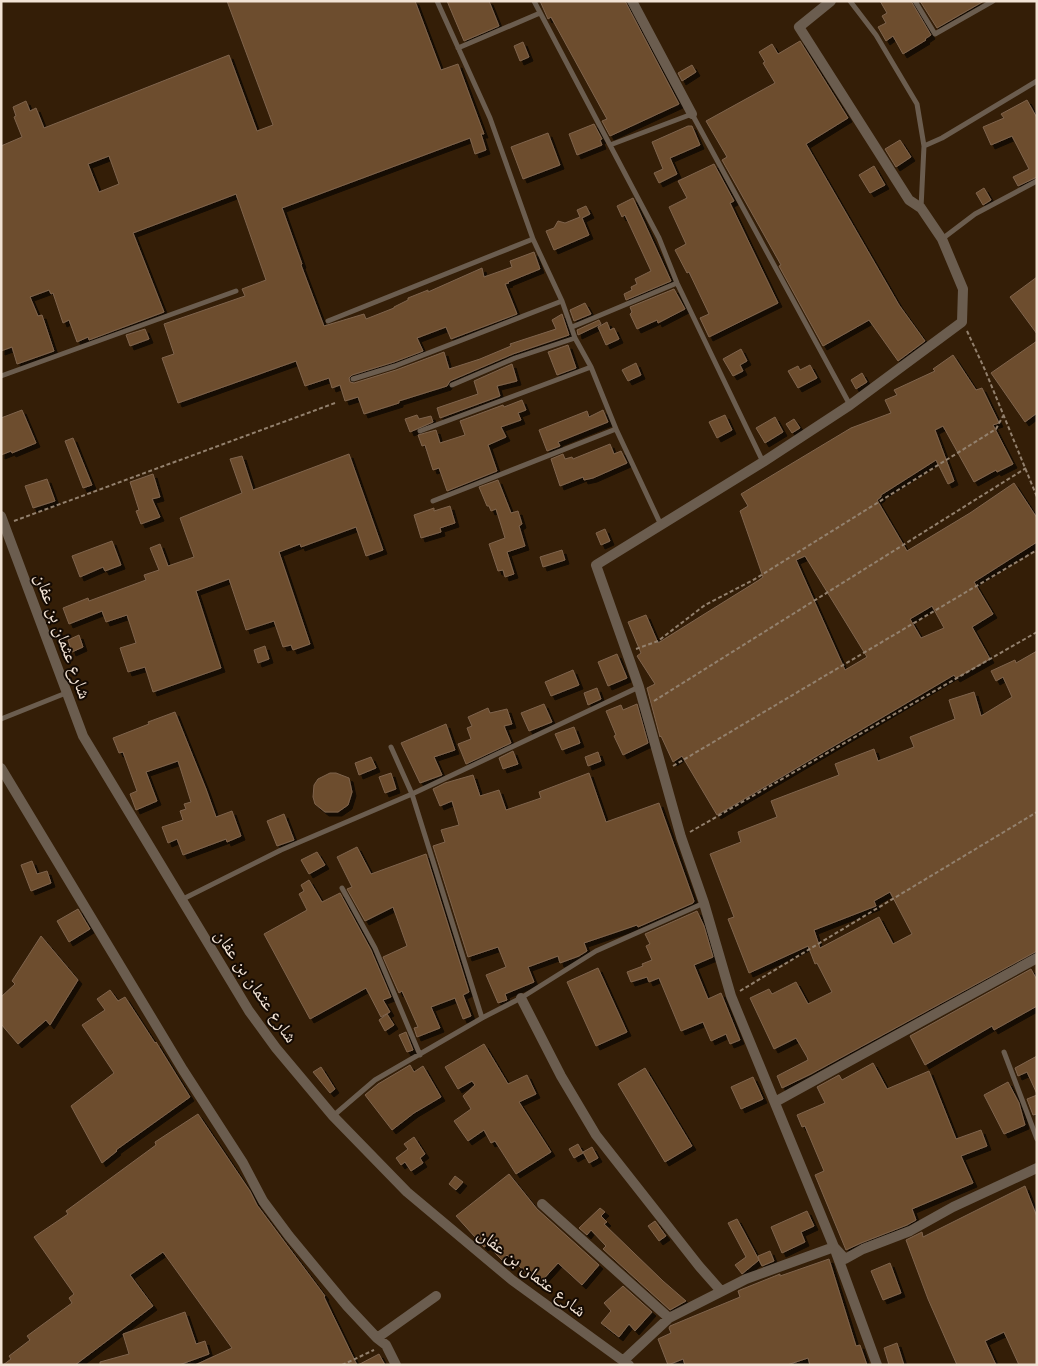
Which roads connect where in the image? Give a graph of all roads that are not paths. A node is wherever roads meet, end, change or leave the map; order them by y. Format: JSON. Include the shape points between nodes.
{"nodes":[{"id":1,"x":437,"y":1,"type":"edge"},
{"id":2,"x":534,"y":1,"type":"edge"},
{"id":3,"x":632,"y":1,"type":"edge"},
{"id":4,"x":832,"y":1,"type":"edge"},
{"id":5,"x":850,"y":1,"type":"edge"},
{"id":6,"x":915,"y":1,"type":"edge"},
{"id":7,"x":992,"y":1,"type":"edge"},
{"id":8,"x":540,"y":13,"type":"junction"},
{"id":9,"x":458,"y":48,"type":"junction"},
{"id":10,"x":1037,"y":81,"type":"edge"},
{"id":11,"x":692,"y":114,"type":"junction"},
{"id":12,"x":610,"y":145,"type":"junction"},
{"id":13,"x":924,"y":146,"type":"junction"},
{"id":14,"x":1037,"y":181,"type":"edge"},
{"id":15,"x":921,"y":208,"type":"junction"},
{"id":16,"x":533,"y":239,"type":"junction"},
{"id":17,"x":942,"y":239,"type":"junction"},
{"id":18,"x":677,"y":283,"type":"junction"},
{"id":19,"x":236,"y":291,"type":"dead end"},
{"id":20,"x":562,"y":301,"type":"junction"},
{"id":21,"x":328,"y":321,"type":"dead end"},
{"id":22,"x":572,"y":327,"type":"junction"},
{"id":23,"x":575,"y":338,"type":"junction"},
{"id":24,"x":591,"y":367,"type":"junction"},
{"id":25,"x":1,"y":376,"type":"edge"},
{"id":26,"x":353,"y":379,"type":"dead end"},
{"id":27,"x":452,"y":385,"type":"dead end"},
{"id":28,"x":850,"y":405,"type":"junction"},
{"id":29,"x":616,"y":429,"type":"junction"},
{"id":30,"x":420,"y":431,"type":"dead end"},
{"id":31,"x":763,"y":462,"type":"junction"},
{"id":32,"x":433,"y":501,"type":"dead end"},
{"id":33,"x":3,"y":520,"type":"edge"},
{"id":34,"x":661,"y":526,"type":"junction"},
{"id":35,"x":639,"y":687,"type":"junction"},
{"id":36,"x":66,"y":693,"type":"junction"},
{"id":37,"x":1,"y":720,"type":"edge"},
{"id":38,"x":390,"y":747,"type":"dead end"},
{"id":39,"x":1,"y":768,"type":"edge"},
{"id":40,"x":412,"y":794,"type":"junction"},
{"id":41,"x":342,"y":888,"type":"dead end"},
{"id":42,"x":181,"y":900,"type":"junction"},
{"id":43,"x":704,"y":904,"type":"junction"},
{"id":44,"x":1037,"y":958,"type":"edge"},
{"id":45,"x":522,"y":998,"type":"junction"},
{"id":46,"x":482,"y":1018,"type":"junction"},
{"id":47,"x":1004,"y":1052,"type":"dead end"},
{"id":48,"x":420,"y":1056,"type":"junction"},
{"id":49,"x":775,"y":1102,"type":"junction"},
{"id":50,"x":333,"y":1116,"type":"junction"},
{"id":51,"x":1037,"y":1139,"type":"edge"},
{"id":52,"x":1037,"y":1168,"type":"edge"},
{"id":53,"x":542,"y":1204,"type":"dead end"},
{"id":54,"x":834,"y":1247,"type":"junction"},
{"id":55,"x":721,"y":1291,"type":"junction"},
{"id":56,"x":436,"y":1296,"type":"dead end"},
{"id":57,"x":669,"y":1318,"type":"junction"},
{"id":58,"x":377,"y":1338,"type":"junction"},
{"id":59,"x":626,"y":1363,"type":"edge"},
{"id":60,"x":396,"y":1365,"type":"edge"},
{"id":61,"x":877,"y":1365,"type":"edge"}],
"edges":[{"from":1,"to":9,"type":"lane"},
{"from":2,"to":8,"type":"lane"},
{"from":3,"to":11,"type":"street"},
{"from":4,"to":15,"type":"street","via":[[799,28],[909,200]]},
{"from":5,"to":13,"type":"lane","via":[[876,35],[917,104]]},
{"from":6,"to":7,"type":"lane","via":[[935,34]]},
{"from":8,"to":9,"type":"lane"},
{"from":8,"to":12,"type":"lane"},
{"from":9,"to":16,"type":"lane","via":[[490,118]]},
{"from":10,"to":13,"type":"lane"},
{"from":11,"to":12,"type":"lane"},
{"from":11,"to":28,"type":"lane"},
{"from":12,"to":18,"type":"lane","via":[[659,238]]},
{"from":13,"to":15,"type":"lane"},
{"from":14,"to":17,"type":"lane","via":[[975,214]]},
{"from":15,"to":17,"type":"street"},
{"from":16,"to":20,"type":"lane"},
{"from":16,"to":21,"type":"lane"},
{"from":17,"to":28,"type":"street","via":[[963,289],[962,322]]},
{"from":18,"to":22,"type":"lane"},
{"from":18,"to":31,"type":"lane"},
{"from":19,"to":25,"type":"lane"},
{"from":20,"to":22,"type":"lane"},
{"from":20,"to":26,"type":"lane","via":[[395,366]]},
{"from":22,"to":23,"type":"lane"},
{"from":23,"to":24,"type":"lane"},
{"from":23,"to":27,"type":"lane","via":[[515,358]]},
{"from":24,"to":29,"type":"lane"},
{"from":24,"to":30,"type":"lane"},
{"from":28,"to":31,"type":"street"},
{"from":29,"to":32,"type":"lane"},
{"from":29,"to":34,"type":"lane"},
{"from":31,"to":34,"type":"street"},
{"from":33,"to":36,"type":"street","name":"شارع عثمان بن عفان"},
{"from":34,"to":35,"type":"street","via":[[596,565]]},
{"from":35,"to":40,"type":"lane"},
{"from":35,"to":43,"type":"street","via":[[681,837]]},
{"from":36,"to":37,"type":"lane"},
{"from":36,"to":42,"type":"street","name":"شارع عثمان بن عفان","via":[[83,736]]},
{"from":38,"to":40,"type":"lane"},
{"from":39,"to":58,"type":"street","via":[[263,1201]]},
{"from":40,"to":42,"type":"lane","via":[[281,850]]},
{"from":40,"to":46,"type":"lane"},
{"from":41,"to":48,"type":"lane","via":[[375,948]]},
{"from":42,"to":50,"type":"street","name":"شارع عثمان بن عفان","via":[[249,1011]]},
{"from":43,"to":45,"type":"lane","via":[[596,951]]},
{"from":43,"to":49,"type":"street","via":[[731,996]]},
{"from":44,"to":49,"type":"street"},
{"from":45,"to":46,"type":"lane"},
{"from":45,"to":55,"type":"street","via":[[561,1076],[596,1134]]},
{"from":46,"to":48,"type":"lane"},
{"from":47,"to":51,"type":"lane"},
{"from":48,"to":50,"type":"lane","via":[[375,1080]]},
{"from":49,"to":54,"type":"street"},
{"from":50,"to":59,"type":"street","name":"شارع عثمان بن عفان","via":[[407,1192],[512,1280]]},
{"from":52,"to":54,"type":"street","via":[[910,1231],[845,1259]]},
{"from":53,"to":57,"type":"street"},
{"from":54,"to":55,"type":"street"},
{"from":54,"to":61,"type":"street"},
{"from":55,"to":57,"type":"street"},
{"from":56,"to":58,"type":"street"},
{"from":57,"to":59,"type":"street"},
{"from":58,"to":60,"type":"street","via":[[386,1345]]}]}
